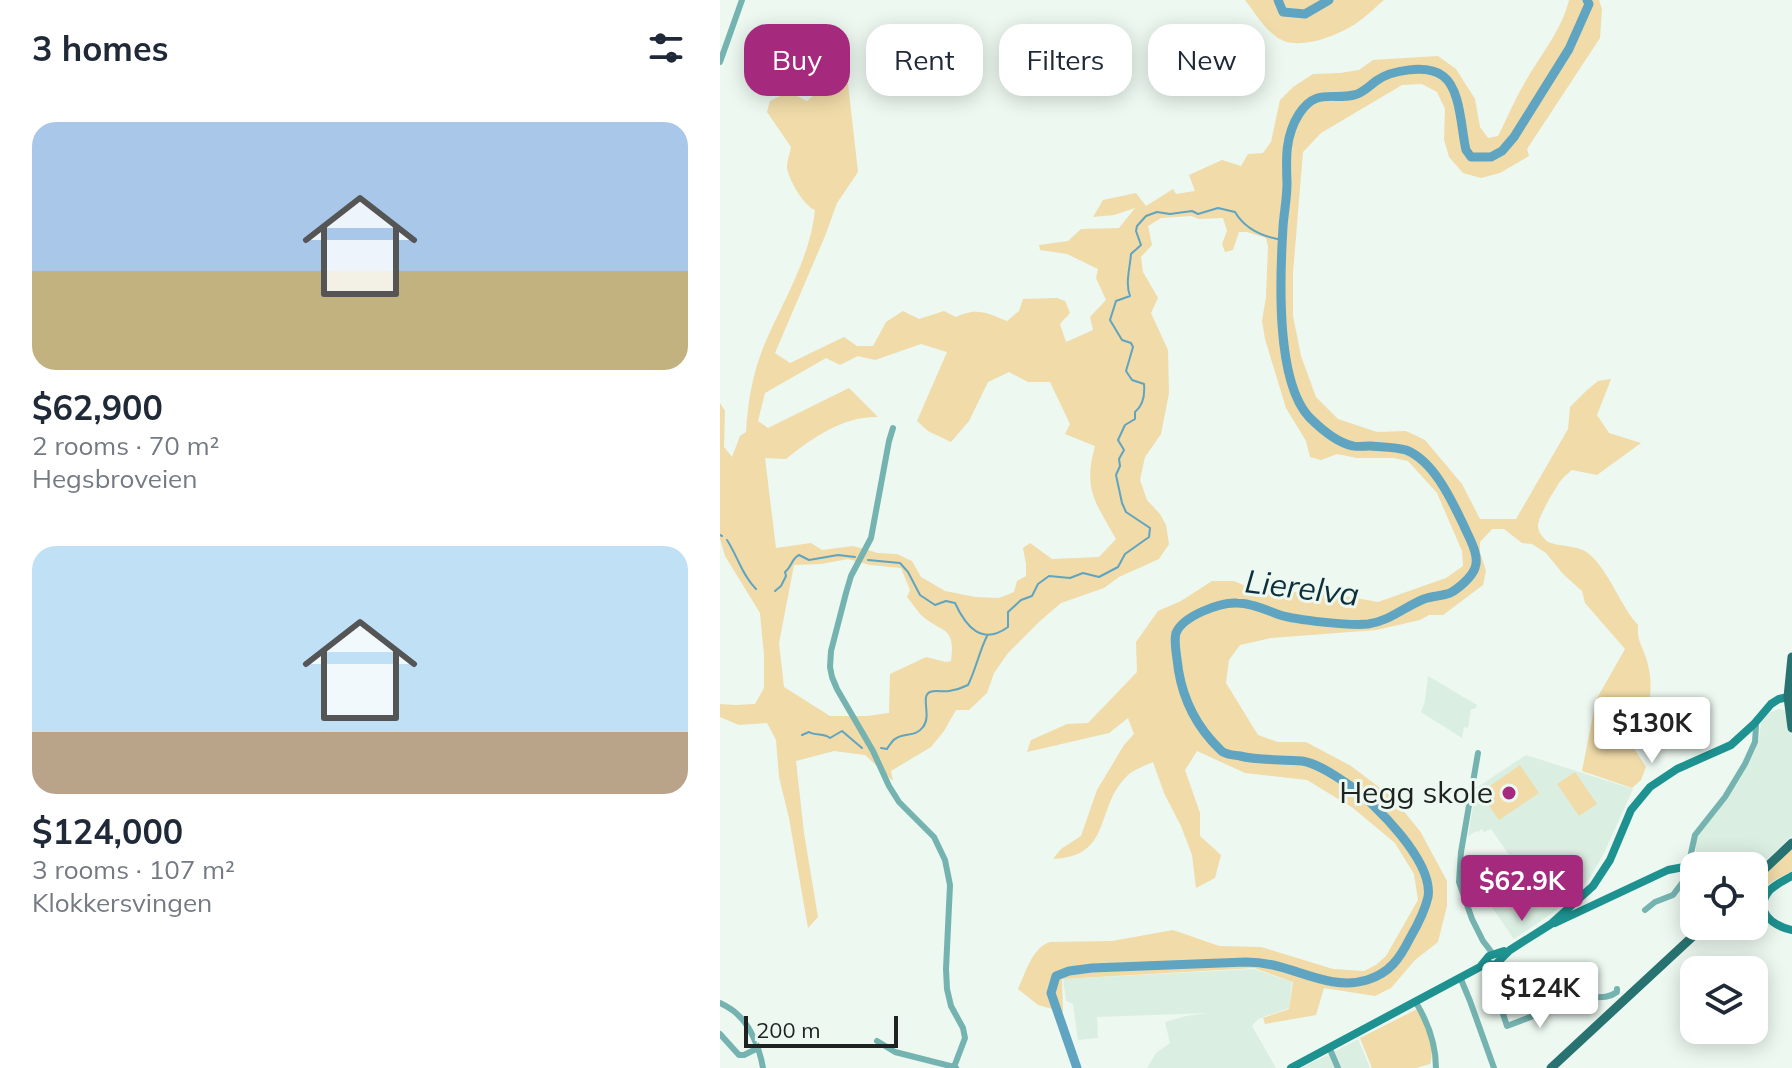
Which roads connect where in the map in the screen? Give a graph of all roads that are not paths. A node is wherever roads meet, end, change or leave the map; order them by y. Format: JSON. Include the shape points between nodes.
{"nodes":[{"id":1,"x":742,"y":0,"type":"edge"},
{"id":2,"x":720,"y":62,"type":"edge"},
{"id":3,"x":893,"y":428,"type":"dead end"},
{"id":4,"x":1792,"y":657,"type":"edge"},
{"id":5,"x":1790,"y":702,"type":"edge"},
{"id":6,"x":1754,"y":724,"type":"junction"},
{"id":7,"x":1792,"y":728,"type":"edge"},
{"id":8,"x":1478,"y":753,"type":"dead end"},
{"id":9,"x":1792,"y":843,"type":"edge"},
{"id":10,"x":1693,"y":852,"type":"edge"},
{"id":11,"x":1768,"y":866,"type":"edge"},
{"id":12,"x":1680,"y":870,"type":"edge"},
{"id":13,"x":1792,"y":876,"type":"edge"},
{"id":14,"x":1680,"y":886,"type":"edge"},
{"id":15,"x":1768,"y":895,"type":"edge"},
{"id":16,"x":1645,"y":910,"type":"dead end"},
{"id":17,"x":1769,"y":919,"type":"edge"},
{"id":18,"x":1551,"y":924,"type":"junction"},
{"id":19,"x":1792,"y":930,"type":"edge"},
{"id":20,"x":1689,"y":940,"type":"edge"},
{"id":21,"x":1490,"y":960,"type":"junction"},
{"id":22,"x":1460,"y":977,"type":"junction"},
{"id":23,"x":1617,"y":989,"type":"dead end"},
{"id":24,"x":1415,"y":1001,"type":"junction"},
{"id":25,"x":720,"y":1003,"type":"edge"},
{"id":26,"x":720,"y":1034,"type":"edge"},
{"id":27,"x":877,"y":1041,"type":"dead end"},
{"id":28,"x":1329,"y":1047,"type":"junction"},
{"id":29,"x":758,"y":1048,"type":"junction"},
{"id":30,"x":1307,"y":1064,"type":"edge"},
{"id":31,"x":763,"y":1068,"type":"edge"},
{"id":32,"x":955,"y":1068,"type":"edge"},
{"id":33,"x":1291,"y":1068,"type":"edge"},
{"id":34,"x":1338,"y":1068,"type":"edge"},
{"id":35,"x":1436,"y":1068,"type":"edge"},
{"id":36,"x":1494,"y":1068,"type":"edge"},
{"id":37,"x":1551,"y":1068,"type":"edge"}],
"edges":[{"from":1,"to":2,"type":"street"},
{"from":3,"to":32,"type":"street","via":[[871,538],[851,576],[830,667],[889,786],[934,837],[948,870],[947,989],[965,1038]]},
{"from":4,"to":5,"type":"main road"},
{"from":5,"to":6,"type":"street","via":[[1775,701]]},
{"from":5,"to":7,"type":"main road"},
{"from":6,"to":10,"type":"street","via":[[1757,736],[1745,764],[1695,835]]},
{"from":6,"to":18,"type":"street","via":[[1731,745],[1650,787],[1631,810],[1599,879]]},
{"from":8,"to":21,"type":"street","via":[[1459,882]]},
{"from":9,"to":11,"type":"main road"},
{"from":12,"to":18,"type":"street","via":[[1663,872]]},
{"from":13,"to":15,"type":"street"},
{"from":14,"to":16,"type":"street"},
{"from":17,"to":19,"type":"street"},
{"from":18,"to":21,"type":"street"},
{"from":20,"to":37,"type":"main road"},
{"from":21,"to":22,"type":"street"},
{"from":21,"to":23,"type":"street","via":[[1507,1026],[1587,996],[1609,997]]},
{"from":22,"to":24,"type":"street"},
{"from":22,"to":36,"type":"street"},
{"from":24,"to":28,"type":"street"},
{"from":24,"to":35,"type":"street","via":[[1435,1045]]},
{"from":25,"to":29,"type":"street","via":[[744,1021]]},
{"from":26,"to":29,"type":"street","via":[[739,1055]]},
{"from":27,"to":32,"type":"street","via":[[895,1052]]},
{"from":28,"to":30,"type":"street"},
{"from":28,"to":34,"type":"street"},
{"from":29,"to":31,"type":"street"},
{"from":30,"to":33,"type":"street"}]}
